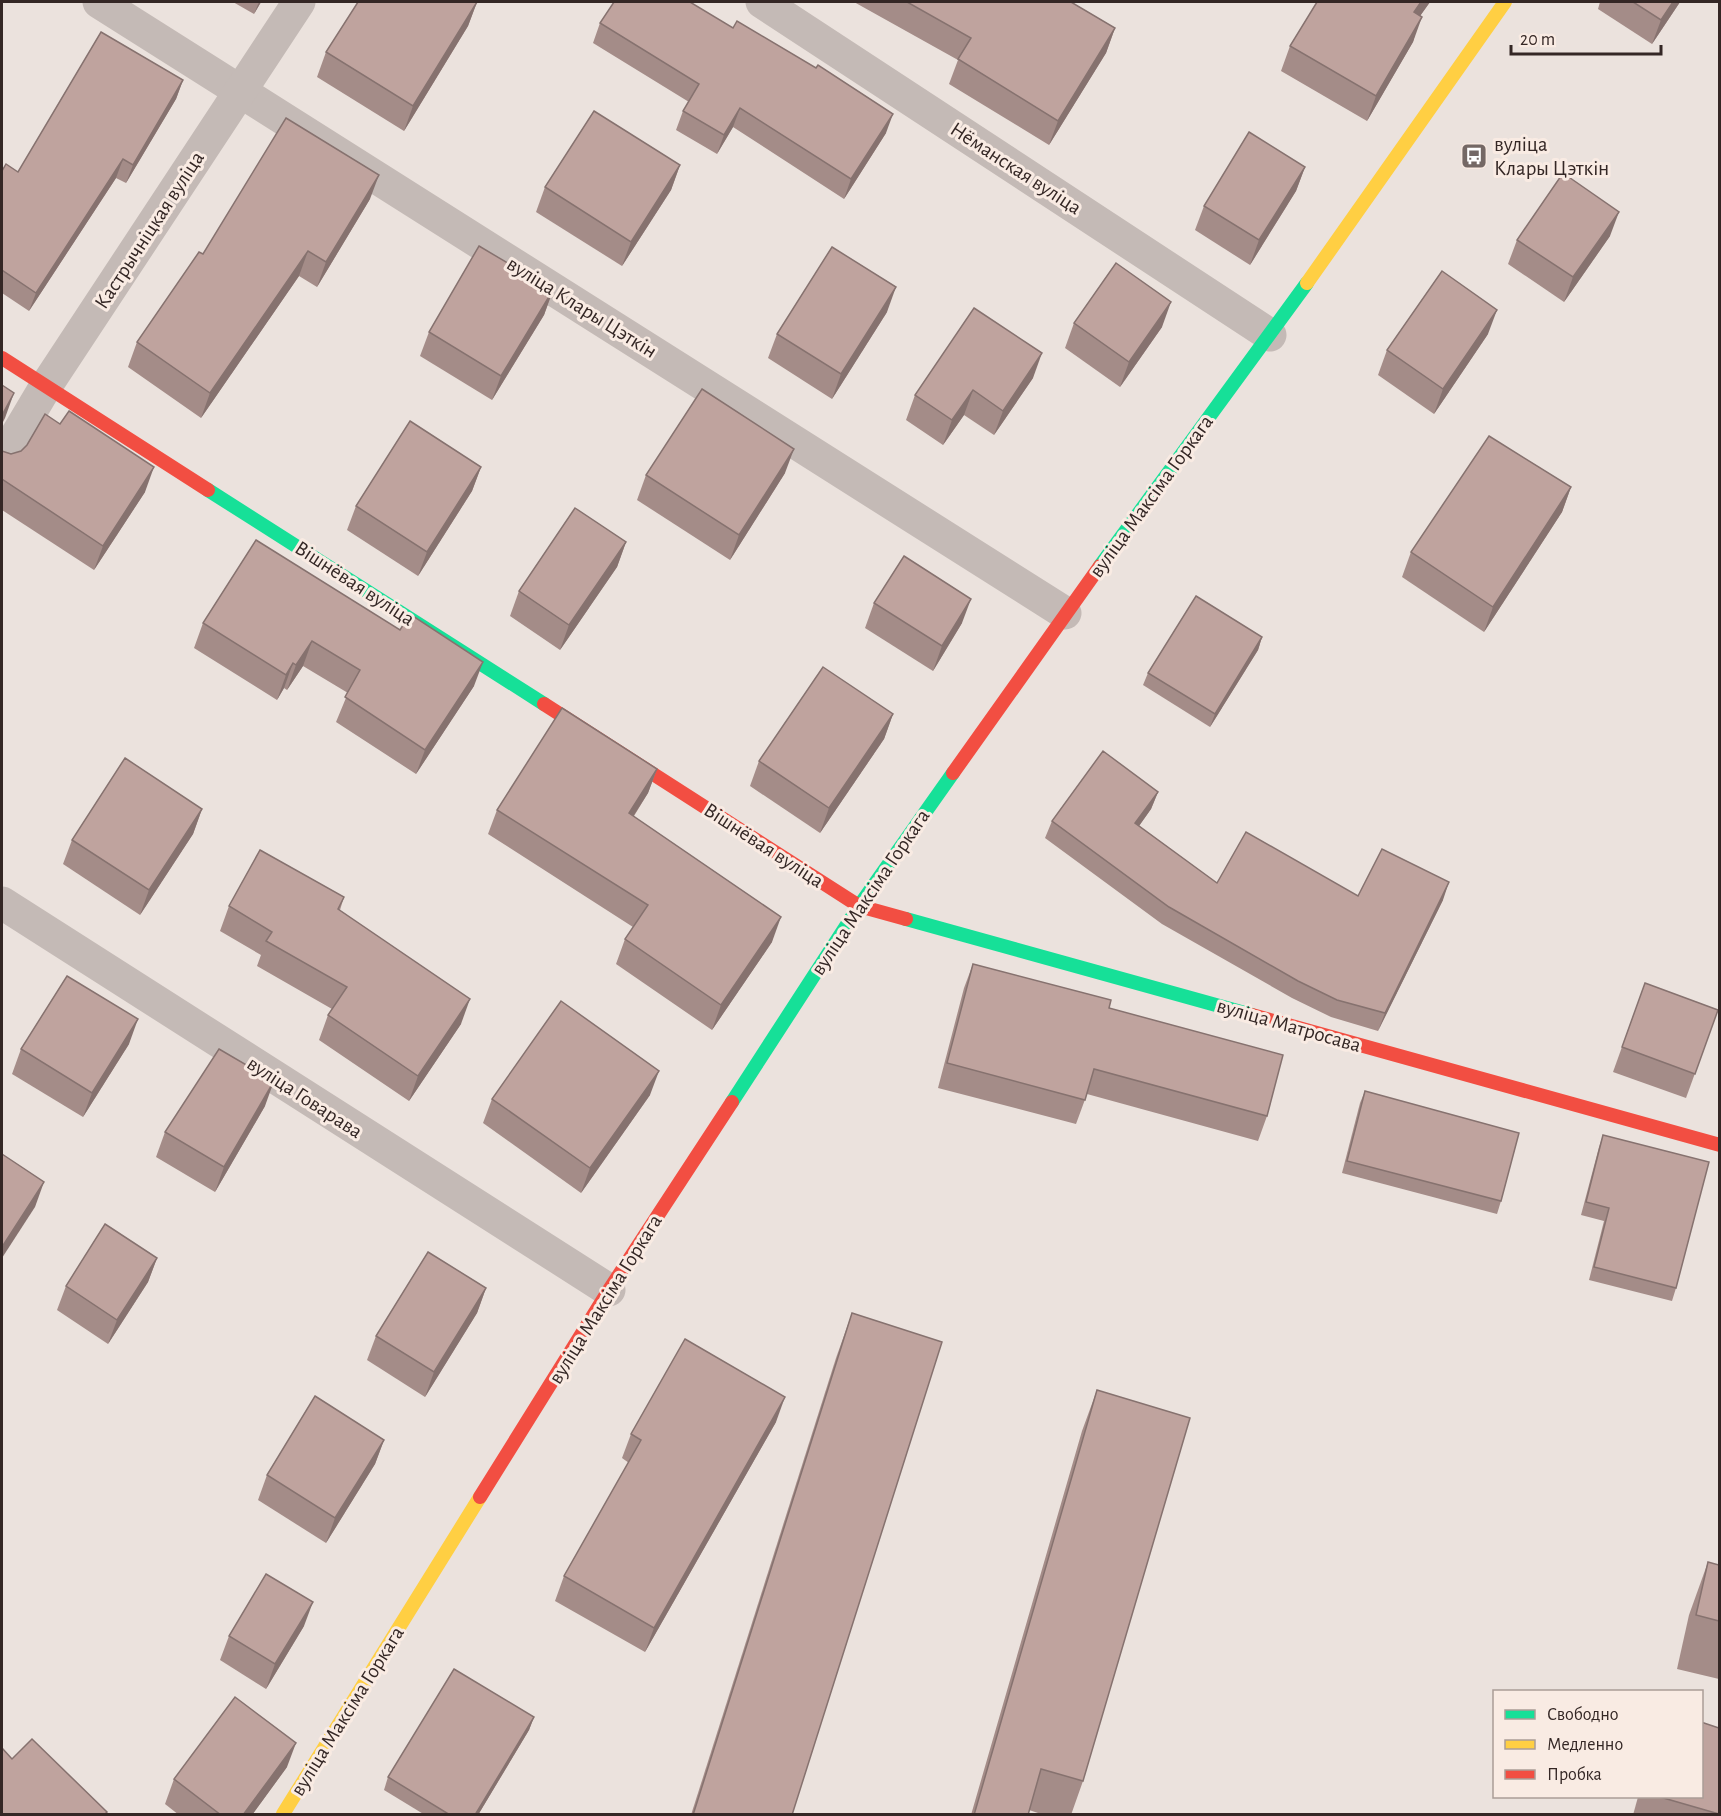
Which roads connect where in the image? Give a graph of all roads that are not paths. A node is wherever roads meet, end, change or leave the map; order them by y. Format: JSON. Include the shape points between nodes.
{"nodes":[{"id":1,"x":99,"y":2,"type":"edge"},
{"id":2,"x":299,"y":2,"type":"edge"},
{"id":3,"x":762,"y":2,"type":"edge"},
{"id":4,"x":1505,"y":2,"type":"edge"},
{"id":5,"x":241,"y":91,"type":"junction"},
{"id":6,"x":1270,"y":335,"type":"junction"},
{"id":7,"x":2,"y":358,"type":"edge"},
{"id":8,"x":46,"y":386,"type":"junction"},
{"id":9,"x":2,"y":460,"type":"edge"},
{"id":10,"x":1065,"y":613,"type":"junction"},
{"id":11,"x":2,"y":903,"type":"edge"},
{"id":12,"x":859,"y":906,"type":"junction"},
{"id":13,"x":1719,"y":1145,"type":"edge"},
{"id":14,"x":609,"y":1290,"type":"junction"},
{"id":15,"x":283,"y":1815,"type":"edge"}],
"edges":[{"from":1,"to":5,"type":"street","name":"вуліца Клары Цэткін"},
{"from":2,"to":5,"type":"street","name":"Кастрычніцкая вуліца"},
{"from":3,"to":6,"type":"street","name":"Нёманская вуліца"},
{"from":4,"to":6,"type":"street","name":"вуліца Максіма Горкага"},
{"from":5,"to":8,"type":"street","name":"Кастрычніцкая вуліца"},
{"from":5,"to":10,"type":"street","name":"вуліца Клары Цэткін"},
{"from":6,"to":10,"type":"street","name":"вуліца Максіма Горкага"},
{"from":7,"to":8,"type":"street","name":"Вішнёвая вуліца"},
{"from":8,"to":9,"type":"street","name":"Кастрычніцкая вуліца"},
{"from":8,"to":12,"type":"street","name":"Вішнёвая вуліца"},
{"from":10,"to":12,"type":"street","name":"вуліца Максіма Горкага"},
{"from":11,"to":14,"type":"street","name":"вуліца Говарава"},
{"from":12,"to":13,"type":"street","name":"вуліца Матросава"},
{"from":12,"to":14,"type":"street","name":"вуліца Максіма Горкага"},
{"from":14,"to":15,"type":"street","name":"вуліца Максіма Горкага"}]}
